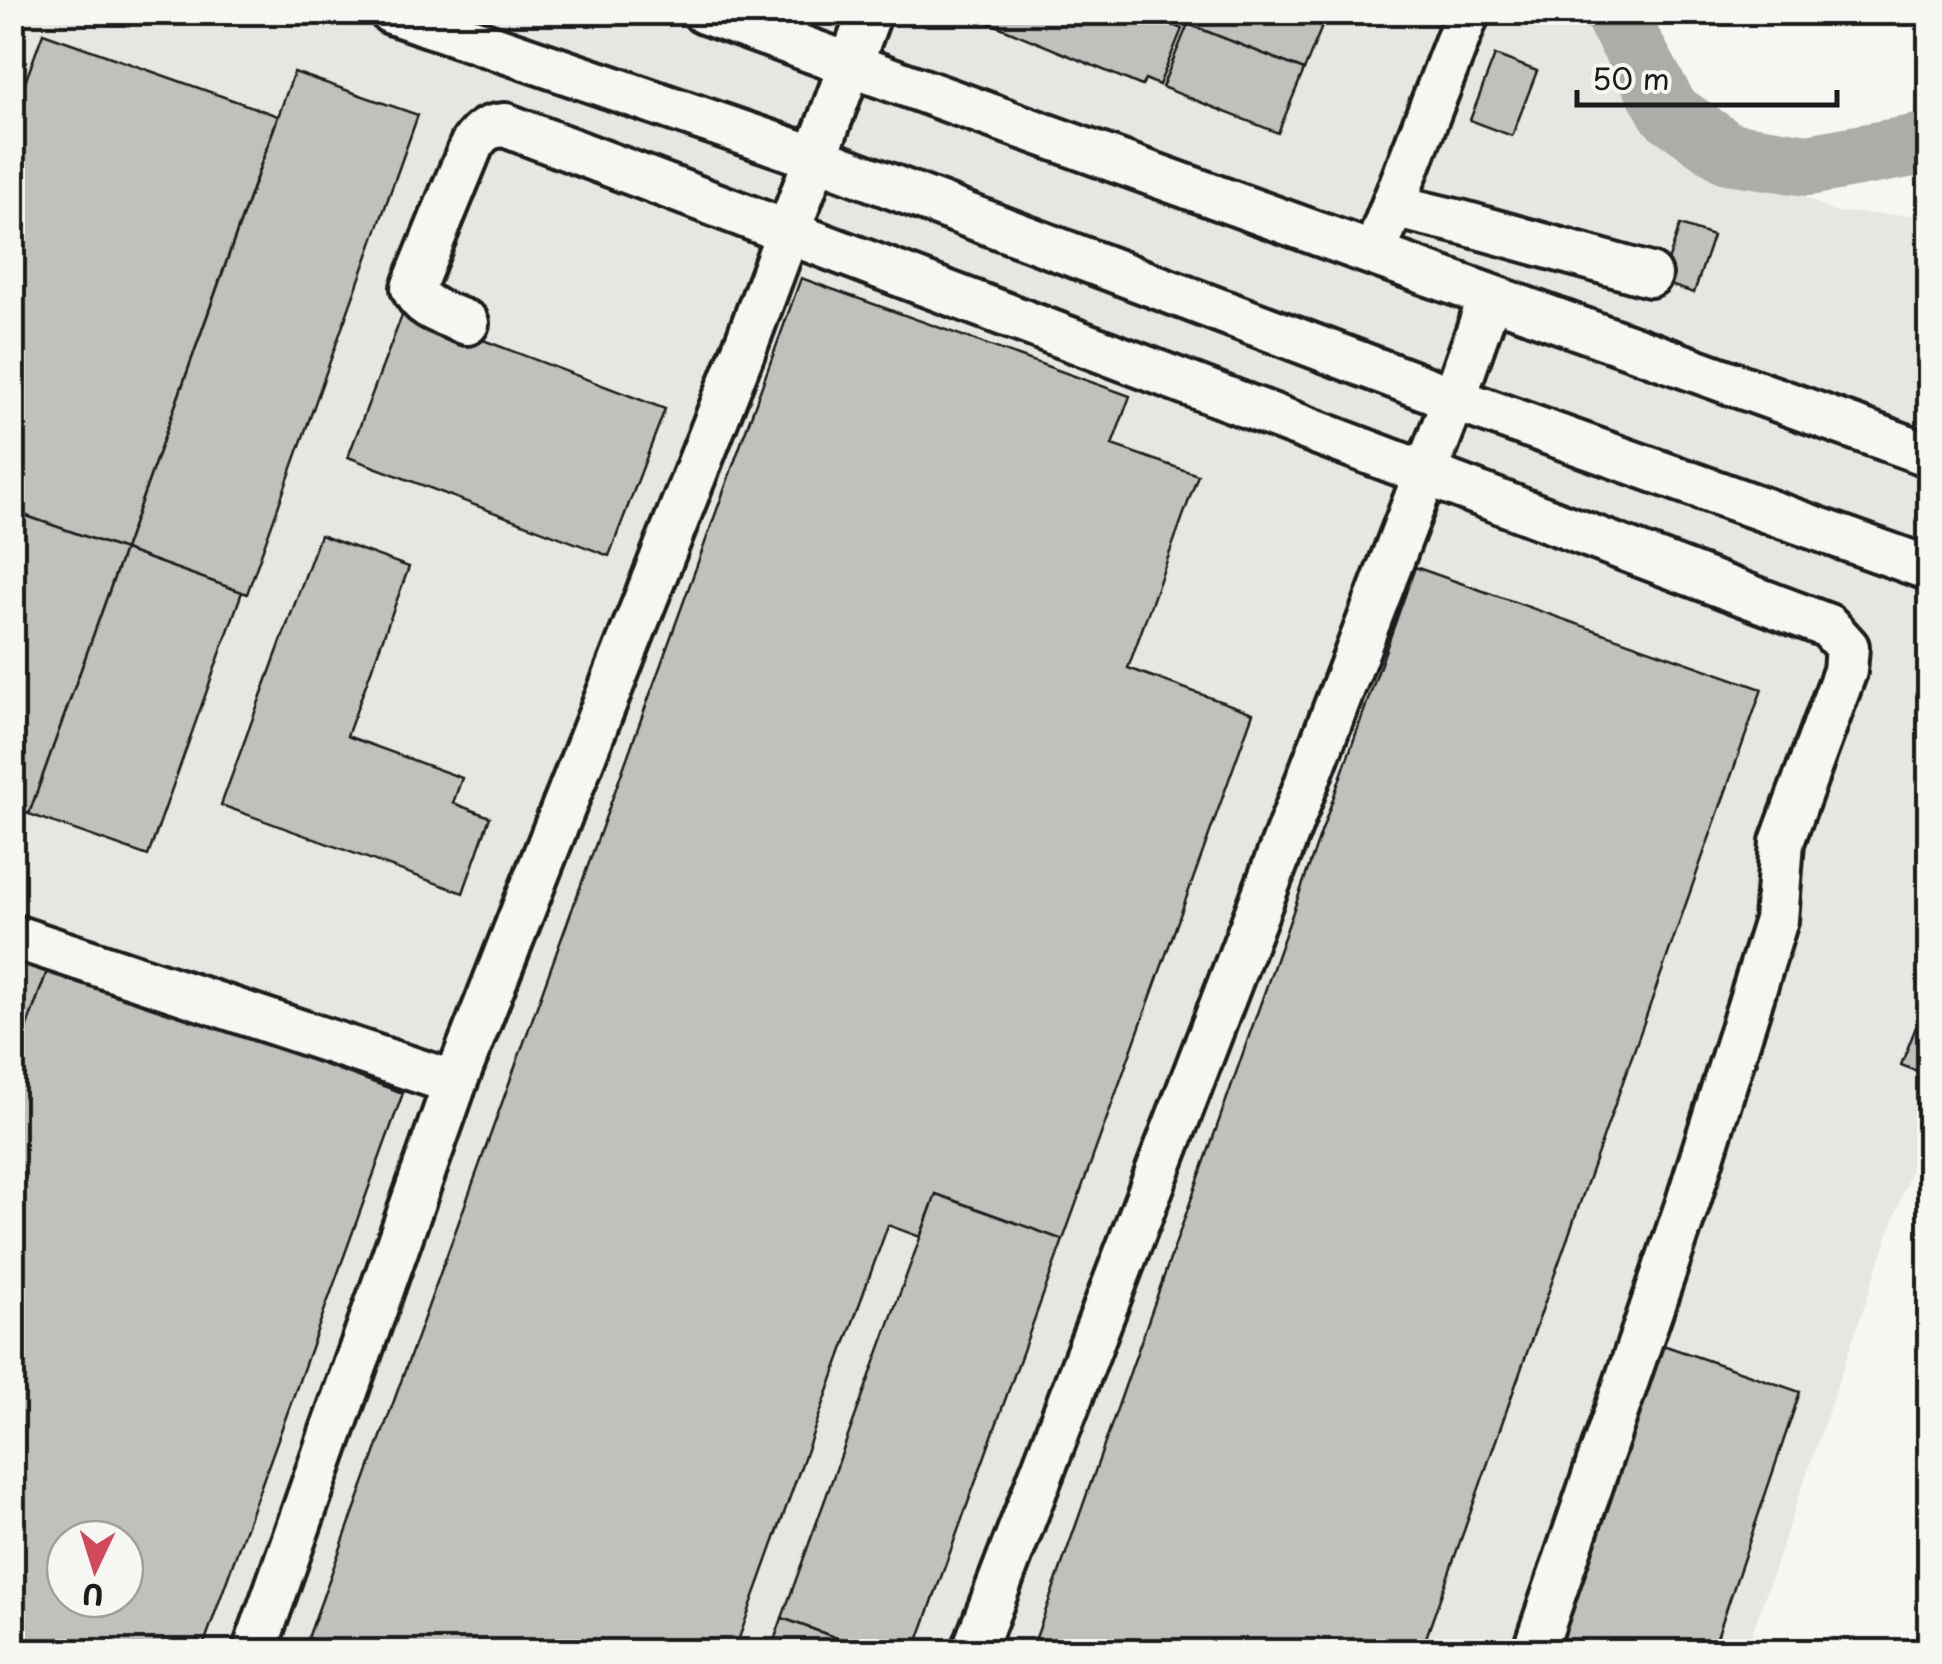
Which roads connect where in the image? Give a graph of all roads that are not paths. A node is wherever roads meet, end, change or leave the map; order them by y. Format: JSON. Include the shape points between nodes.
{"nodes":[{"id":1,"x":391,"y":12,"type":"edge"},
{"id":2,"x":704,"y":12,"type":"edge"},
{"id":3,"x":870,"y":12,"type":"edge"},
{"id":4,"x":1468,"y":12,"type":"edge"},
{"id":5,"x":849,"y":64,"type":"junction"},
{"id":6,"x":816,"y":158,"type":"junction"},
{"id":7,"x":1393,"y":206,"type":"junction"},
{"id":8,"x":788,"y":234,"type":"junction"},
{"id":9,"x":1374,"y":255,"type":"junction"},
{"id":10,"x":1650,"y":275,"type":"dead end"},
{"id":11,"x":1490,"y":297,"type":"junction"},
{"id":12,"x":466,"y":323,"type":"dead end"},
{"id":13,"x":1454,"y":399,"type":"junction"},
{"id":14,"x":1930,"y":455,"type":"edge"},
{"id":15,"x":1425,"y":472,"type":"junction"},
{"id":16,"x":1930,"y":569,"type":"edge"},
{"id":17,"x":12,"y":936,"type":"edge"},
{"id":18,"x":455,"y":1082,"type":"junction"},
{"id":19,"x":254,"y":1652,"type":"edge"},
{"id":20,"x":973,"y":1652,"type":"edge"},
{"id":21,"x":1534,"y":1652,"type":"edge"}],
"edges":[{"from":1,"to":6,"type":"lane"},
{"from":2,"to":5,"type":"lane"},
{"from":3,"to":5,"type":"lane"},
{"from":4,"to":7,"type":"lane"},
{"from":5,"to":6,"type":"lane"},
{"from":5,"to":9,"type":"lane"},
{"from":6,"to":8,"type":"lane"},
{"from":6,"to":13,"type":"lane"},
{"from":7,"to":9,"type":"lane"},
{"from":7,"to":10,"type":"lane"},
{"from":8,"to":12,"type":"lane","via":[[494,126],[472,144],[413,288],[424,304]]},
{"from":8,"to":15,"type":"lane"},
{"from":8,"to":18,"type":"lane"},
{"from":9,"to":11,"type":"lane"},
{"from":11,"to":13,"type":"lane"},
{"from":11,"to":14,"type":"lane"},
{"from":13,"to":15,"type":"lane"},
{"from":13,"to":16,"type":"lane"},
{"from":15,"to":20,"type":"lane"},
{"from":15,"to":21,"type":"lane","via":[[1828,626],[1847,647],[1845,670],[1782,842],[1776,920]]},
{"from":17,"to":18,"type":"lane"},
{"from":18,"to":19,"type":"lane"}]}
